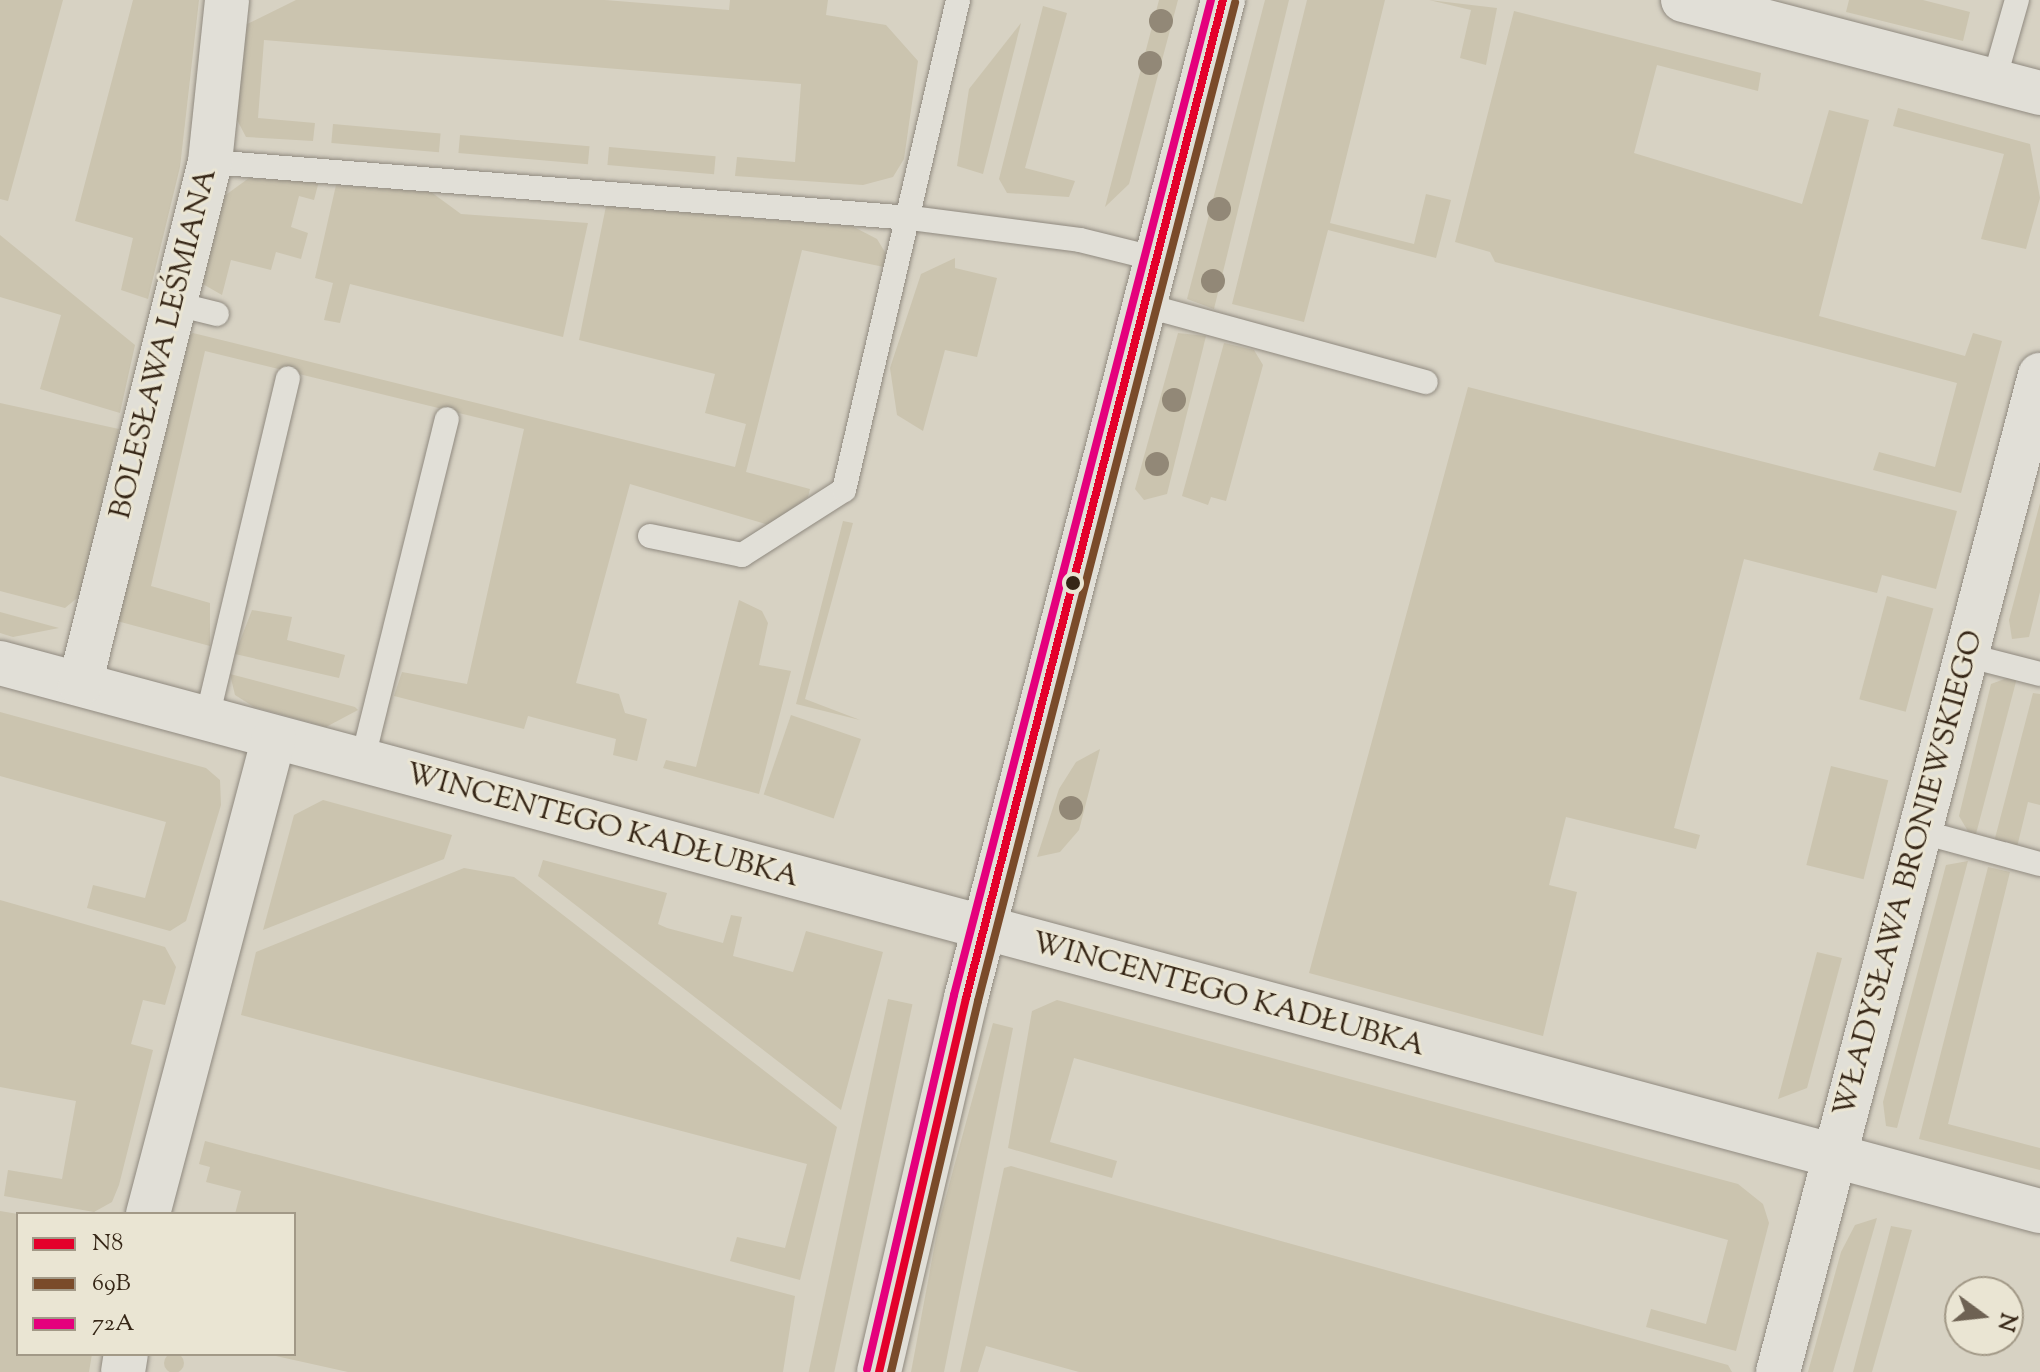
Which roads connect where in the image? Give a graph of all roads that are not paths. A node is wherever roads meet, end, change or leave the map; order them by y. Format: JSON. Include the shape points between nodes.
{"nodes":[{"id":1,"x":227,"y":0,"type":"edge"},
{"id":2,"x":958,"y":0,"type":"edge"},
{"id":3,"x":1223,"y":0,"type":"edge"},
{"id":4,"x":1683,"y":0,"type":"edge"},
{"id":5,"x":2017,"y":0,"type":"edge"},
{"id":6,"x":1995,"y":77,"type":"junction"},
{"id":7,"x":2040,"y":93,"type":"edge"},
{"id":8,"x":210,"y":162,"type":"junction"},
{"id":9,"x":911,"y":218,"type":"junction"},
{"id":10,"x":1157,"y":259,"type":"junction"},
{"id":11,"x":1144,"y":305,"type":"junction"},
{"id":12,"x":2040,"y":375,"type":"edge"},
{"id":13,"x":288,"y":379,"type":"dead end"},
{"id":14,"x":1426,"y":382,"type":"dead end"},
{"id":15,"x":447,"y":419,"type":"dead end"},
{"id":16,"x":650,"y":536,"type":"dead end"},
{"id":17,"x":1970,"y":656,"type":"junction"},
{"id":18,"x":0,"y":663,"type":"edge"},
{"id":19,"x":2040,"y":674,"type":"edge"},
{"id":20,"x":80,"y":684,"type":"junction"},
{"id":21,"x":207,"y":718,"type":"junction"},
{"id":22,"x":274,"y":738,"type":"junction"},
{"id":23,"x":362,"y":762,"type":"junction"},
{"id":24,"x":1922,"y":832,"type":"junction"},
{"id":25,"x":2040,"y":864,"type":"edge"},
{"id":26,"x":984,"y":932,"type":"junction"},
{"id":27,"x":1835,"y":1155,"type":"junction"},
{"id":28,"x":2040,"y":1211,"type":"edge"},
{"id":29,"x":149,"y":1212,"type":"edge"},
{"id":30,"x":879,"y":1372,"type":"edge"},
{"id":31,"x":1778,"y":1372,"type":"edge"}],
"edges":[{"from":1,"to":8,"type":"street","name":"BOLESŁAWA LEŚMIANA"},
{"from":2,"to":9,"type":"lane"},
{"from":3,"to":10,"type":"street"},
{"from":4,"to":6,"type":"street"},
{"from":5,"to":6,"type":"lane"},
{"from":6,"to":7,"type":"street"},
{"from":8,"to":9,"type":"lane"},
{"from":8,"to":20,"type":"street","name":"BOLESŁAWA LEŚMIANA","via":[[196,309]]},
{"from":9,"to":10,"type":"lane","via":[[1080,240]]},
{"from":9,"to":16,"type":"lane","via":[[844,490],[742,555]]},
{"from":10,"to":11,"type":"street"},
{"from":11,"to":14,"type":"lane"},
{"from":11,"to":26,"type":"street"},
{"from":12,"to":17,"type":"street","name":"WŁADYSŁAWA BRONIEWSKIEGO"},
{"from":13,"to":21,"type":"lane"},
{"from":15,"to":23,"type":"lane"},
{"from":17,"to":19,"type":"lane"},
{"from":17,"to":24,"type":"street","name":"WŁADYSŁAWA BRONIEWSKIEGO"},
{"from":18,"to":20,"type":"street","name":"WINCENTEGO KADŁUBKA"},
{"from":20,"to":21,"type":"street","name":"WINCENTEGO KADŁUBKA"},
{"from":21,"to":22,"type":"street","name":"WINCENTEGO KADŁUBKA"},
{"from":22,"to":23,"type":"street","name":"WINCENTEGO KADŁUBKA"},
{"from":22,"to":29,"type":"street"},
{"from":23,"to":26,"type":"street","name":"WINCENTEGO KADŁUBKA"},
{"from":24,"to":25,"type":"lane"},
{"from":24,"to":27,"type":"street","name":"WŁADYSŁAWA BRONIEWSKIEGO"},
{"from":26,"to":27,"type":"street","name":"WINCENTEGO KADŁUBKA"},
{"from":26,"to":30,"type":"street"},
{"from":27,"to":28,"type":"street","name":"WINCENTEGO KADŁUBKA"},
{"from":27,"to":31,"type":"street","name":"WŁADYSŁAWA BRONIEWSKIEGO"}]}
